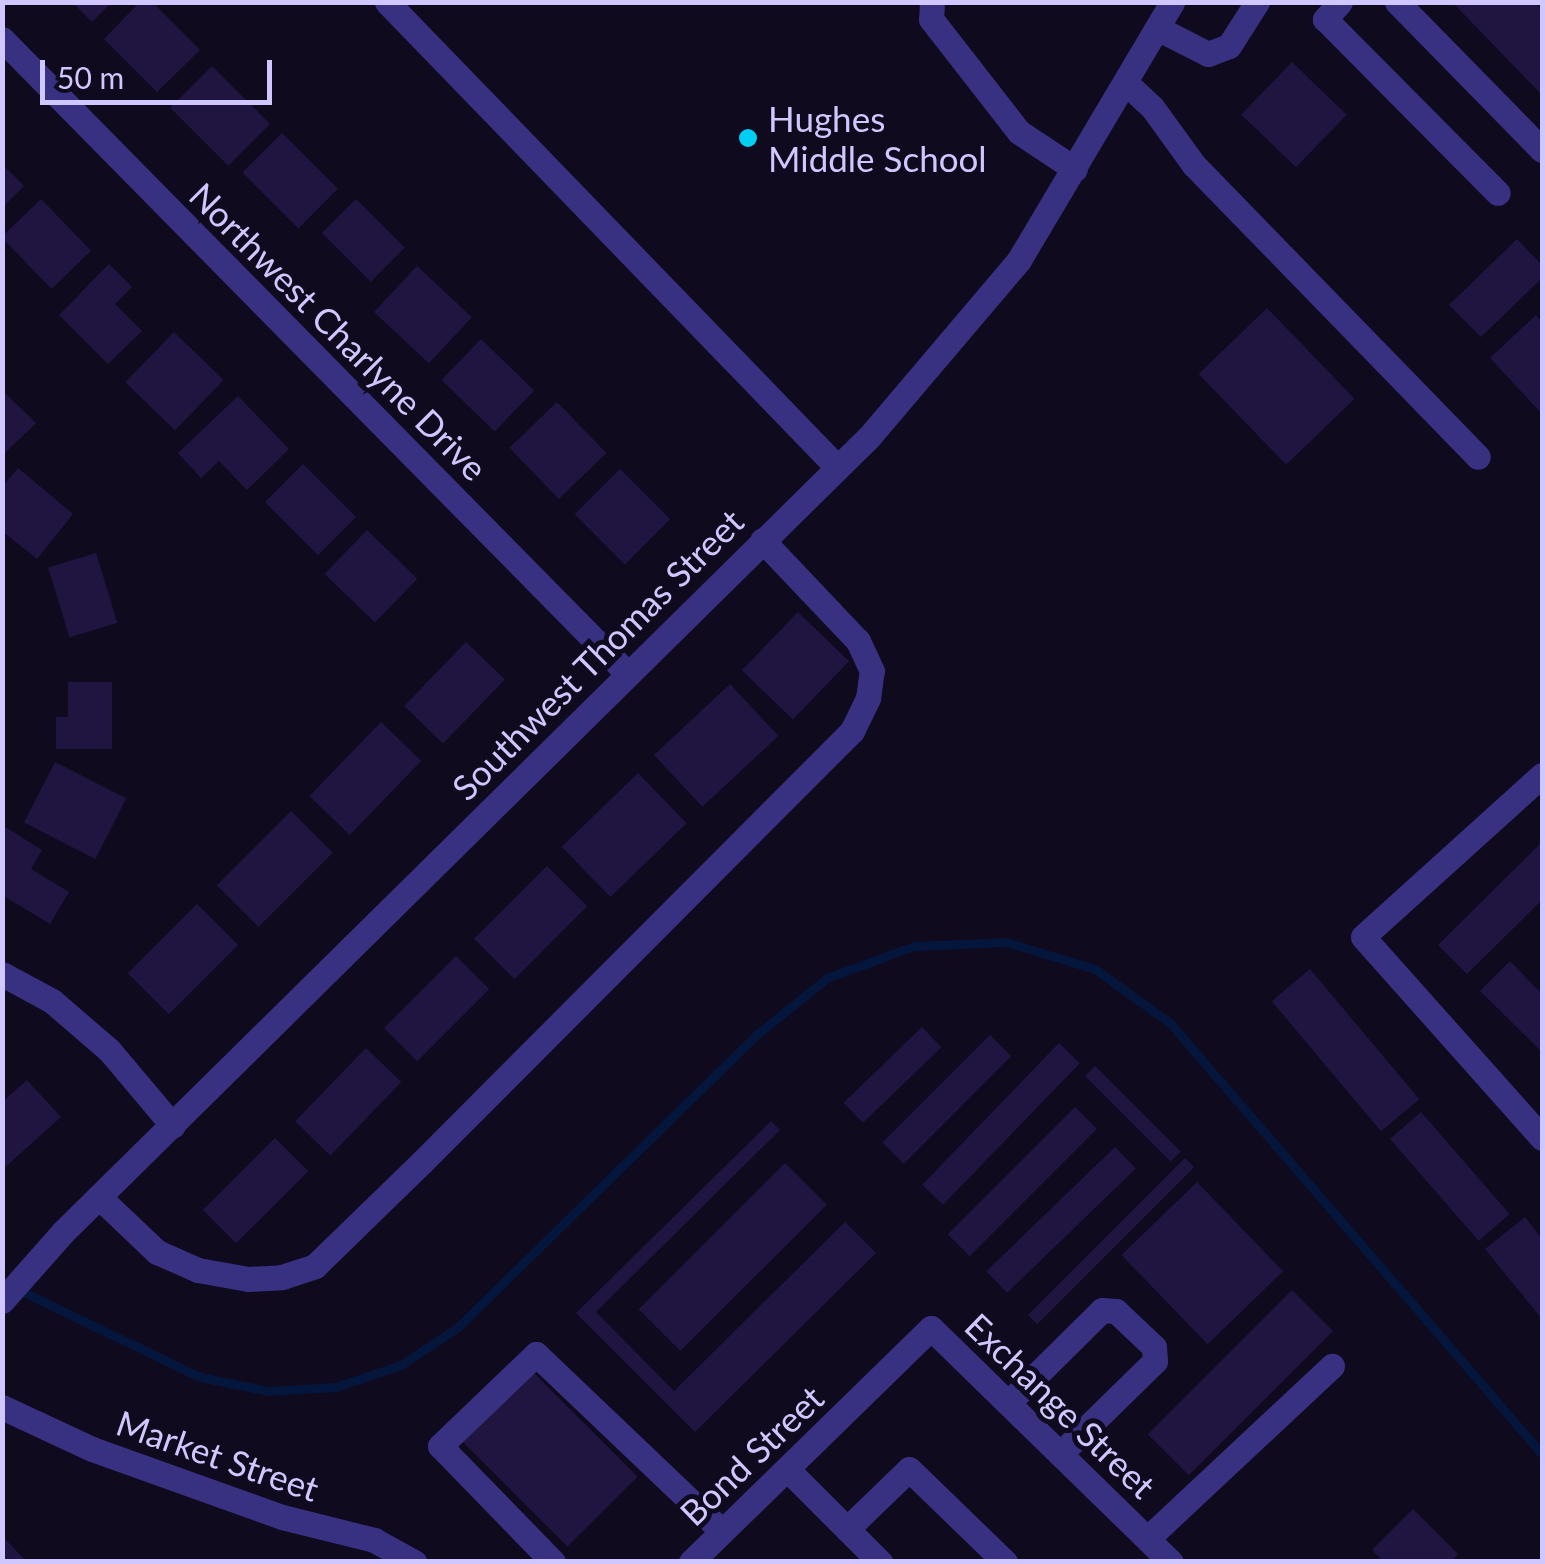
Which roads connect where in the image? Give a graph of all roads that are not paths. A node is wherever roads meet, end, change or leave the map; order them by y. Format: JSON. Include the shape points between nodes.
{"nodes":[{"id":1,"x":387,"y":2,"type":"edge"},
{"id":2,"x":932,"y":2,"type":"edge"},
{"id":3,"x":1172,"y":2,"type":"edge"},
{"id":4,"x":1257,"y":2,"type":"edge"},
{"id":5,"x":1340,"y":2,"type":"edge"},
{"id":6,"x":1397,"y":2,"type":"edge"},
{"id":7,"x":1157,"y":28,"type":"junction"},
{"id":8,"x":2,"y":40,"type":"edge"},
{"id":9,"x":1126,"y":83,"type":"junction"},
{"id":10,"x":1542,"y":150,"type":"edge"},
{"id":11,"x":1074,"y":170,"type":"junction"},
{"id":12,"x":1498,"y":193,"type":"dead end"},
{"id":13,"x":1478,"y":456,"type":"dead end"},
{"id":14,"x":837,"y":468,"type":"junction"},
{"id":15,"x":762,"y":540,"type":"junction"},
{"id":16,"x":626,"y":672,"type":"junction"},
{"id":17,"x":1542,"y":775,"type":"edge"},
{"id":18,"x":2,"y":974,"type":"edge"},
{"id":19,"x":173,"y":1126,"type":"junction"},
{"id":20,"x":1542,"y":1138,"type":"edge"},
{"id":21,"x":99,"y":1197,"type":"junction"},
{"id":22,"x":2,"y":1301,"type":"edge"},
{"id":23,"x":1332,"y":1366,"type":"dead end"},
{"id":24,"x":860,"y":1399,"type":"joint"},
{"id":25,"x":1008,"y":1403,"type":"junction"},
{"id":26,"x":2,"y":1407,"type":"edge"},
{"id":27,"x":1060,"y":1454,"type":"junction"},
{"id":28,"x":787,"y":1469,"type":"junction"},
{"id":29,"x":847,"y":1528,"type":"junction"},
{"id":30,"x":722,"y":1531,"type":"junction"},
{"id":31,"x":1148,"y":1538,"type":"junction"},
{"id":32,"x":414,"y":1562,"type":"edge"},
{"id":33,"x":553,"y":1562,"type":"edge"},
{"id":34,"x":691,"y":1562,"type":"edge"},
{"id":35,"x":880,"y":1562,"type":"edge"},
{"id":36,"x":1006,"y":1562,"type":"edge"},
{"id":37,"x":1171,"y":1562,"type":"edge"}],
"edges":[{"from":1,"to":14,"type":"street"},
{"from":2,"to":11,"type":"street","via":[[931,19],[1019,132]]},
{"from":3,"to":7,"type":"street","name":"Southwest Thomas Street"},
{"from":4,"to":7,"type":"street","via":[[1229,46],[1208,54]]},
{"from":5,"to":12,"type":"street","via":[[1325,19]]},
{"from":6,"to":10,"type":"street"},
{"from":7,"to":9,"type":"street","name":"Southwest Thomas Street"},
{"from":8,"to":16,"type":"street","name":"Northwest Charlyne Drive"},
{"from":9,"to":11,"type":"street","name":"Southwest Thomas Street"},
{"from":9,"to":13,"type":"street","via":[[1194,165]]},
{"from":11,"to":14,"type":"street","name":"Southwest Thomas Street","via":[[1019,260]]},
{"from":14,"to":15,"type":"street","name":"Southwest Thomas Street"},
{"from":15,"to":16,"type":"street","name":"Southwest Thomas Street"},
{"from":15,"to":21,"type":"street","via":[[858,641],[872,671],[852,731],[422,1162],[315,1266],[282,1276],[248,1279],[170,1258]]},
{"from":16,"to":19,"type":"street","name":"Southwest Thomas Street"},
{"from":17,"to":20,"type":"street","via":[[1363,937]]},
{"from":18,"to":19,"type":"street","via":[[52,1001],[109,1050]]},
{"from":19,"to":21,"type":"street","name":"Southwest Thomas Street"},
{"from":21,"to":22,"type":"street","name":"Southwest Thomas Street"},
{"from":23,"to":31,"type":"street"},
{"from":24,"to":25,"type":"street","name":"Exchange Street","via":[[931,1328]]},
{"from":24,"to":28,"type":"street","name":"Bond Street"},
{"from":25,"to":27,"type":"street","name":"Exchange Street"},
{"from":25,"to":27,"type":"street","via":[[1102,1310],[1116,1311],[1154,1347],[1155,1361]]},
{"from":26,"to":32,"type":"street","name":"Market Street","via":[[92,1449],[282,1517],[374,1540]]},
{"from":27,"to":31,"type":"street","name":"Exchange Street"},
{"from":28,"to":29,"type":"street"},
{"from":28,"to":30,"type":"street","name":"Bond Street"},
{"from":29,"to":35,"type":"street"},
{"from":29,"to":36,"type":"street","via":[[909,1469]]},
{"from":30,"to":33,"type":"street","via":[[536,1354],[440,1446]]},
{"from":30,"to":34,"type":"street","name":"Bond Street"},
{"from":31,"to":37,"type":"street","name":"Exchange Street"}]}
